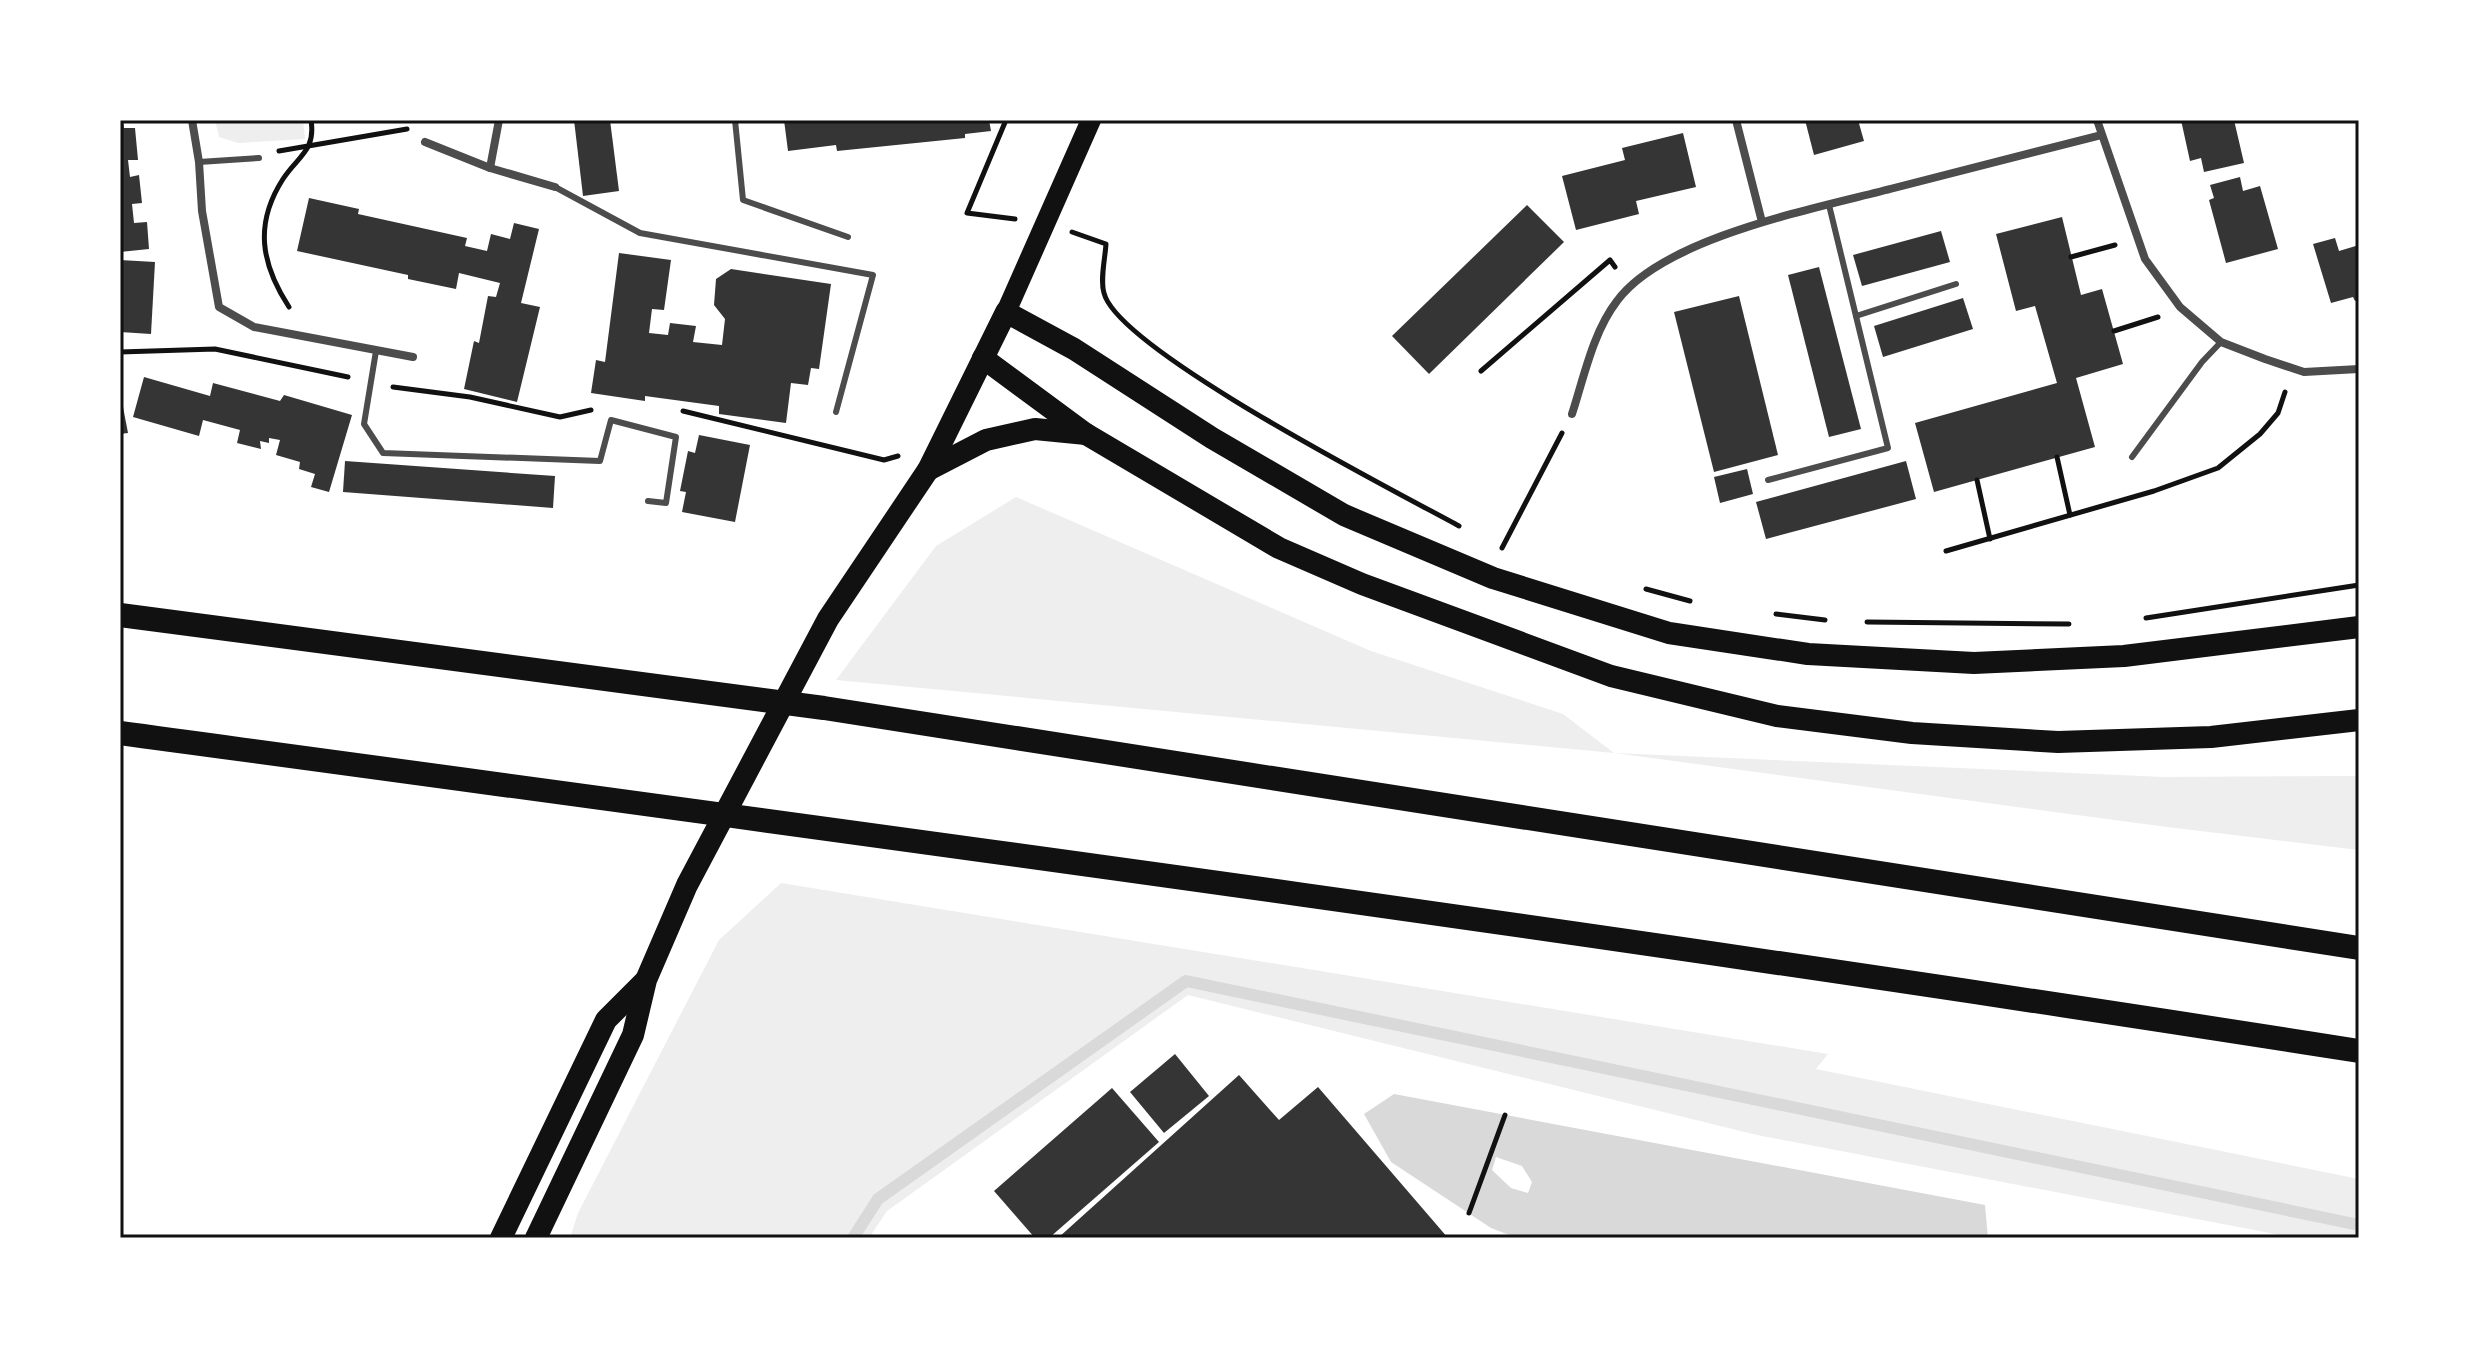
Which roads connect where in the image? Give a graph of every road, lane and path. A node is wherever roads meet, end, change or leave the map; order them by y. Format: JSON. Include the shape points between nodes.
{"nodes":[{"id":1,"x":192,"y":120,"type":"edge"},
{"id":2,"x":311,"y":120,"type":"edge"},
{"id":3,"x":499,"y":120,"type":"edge"},
{"id":4,"x":735,"y":120,"type":"edge"},
{"id":5,"x":1006,"y":120,"type":"edge"},
{"id":6,"x":1091,"y":120,"type":"edge"},
{"id":7,"x":1736,"y":120,"type":"edge"},
{"id":8,"x":2097,"y":120,"type":"edge"},
{"id":9,"x":2101,"y":135,"type":"junction"},
{"id":10,"x":425,"y":142,"type":"joint"},
{"id":11,"x":310,"y":146,"type":"junction"},
{"id":12,"x":259,"y":158,"type":"joint"},
{"id":13,"x":199,"y":162,"type":"junction"},
{"id":14,"x":490,"y":168,"type":"junction"},
{"id":15,"x":555,"y":187,"type":"joint"},
{"id":16,"x":1829,"y":205,"type":"junction"},
{"id":17,"x":1762,"y":222,"type":"junction"},
{"id":18,"x":1044,"y":223,"type":"junction"},
{"id":19,"x":848,"y":237,"type":"dead end"},
{"id":20,"x":2116,"y":245,"type":"dead end"},
{"id":21,"x":2071,"y":257,"type":"dead end"},
{"id":22,"x":1956,"y":284,"type":"dead end"},
{"id":23,"x":1630,"y":287,"type":"junction"},
{"id":24,"x":1006,"y":312,"type":"junction"},
{"id":25,"x":2162,"y":315,"type":"dead end"},
{"id":26,"x":1856,"y":316,"type":"junction"},
{"id":27,"x":2114,"y":331,"type":"dead end"},
{"id":28,"x":294,"y":335,"type":"junction"},
{"id":29,"x":2221,"y":342,"type":"junction"},
{"id":30,"x":376,"y":351,"type":"junction"},
{"id":31,"x":120,"y":352,"type":"edge"},
{"id":32,"x":413,"y":357,"type":"dead end"},
{"id":33,"x":983,"y":358,"type":"junction"},
{"id":34,"x":2359,"y":369,"type":"edge"},
{"id":35,"x":1481,"y":371,"type":"dead end"},
{"id":36,"x":371,"y":382,"type":"junction"},
{"id":37,"x":406,"y":389,"type":"dead end"},
{"id":38,"x":2285,"y":392,"type":"dead end"},
{"id":39,"x":836,"y":412,"type":"dead end"},
{"id":40,"x":1572,"y":414,"type":"joint"},
{"id":41,"x":1086,"y":434,"type":"junction"},
{"id":42,"x":2057,"y":457,"type":"dead end"},
{"id":43,"x":2132,"y":457,"type":"dead end"},
{"id":44,"x":928,"y":470,"type":"junction"},
{"id":45,"x":1768,"y":480,"type":"dead end"},
{"id":46,"x":1977,"y":480,"type":"dead end"},
{"id":47,"x":648,"y":501,"type":"dead end"},
{"id":48,"x":2070,"y":515,"type":"junction"},
{"id":49,"x":1461,"y":527,"type":"dead end"},
{"id":50,"x":1990,"y":539,"type":"junction"},
{"id":51,"x":1946,"y":551,"type":"dead end"},
{"id":52,"x":1516,"y":553,"type":"dead end"},
{"id":53,"x":2359,"y":585,"type":"edge"},
{"id":54,"x":1636,"y":586,"type":"dead end"},
{"id":55,"x":1695,"y":603,"type":"dead end"},
{"id":56,"x":1767,"y":612,"type":"dead end"},
{"id":57,"x":120,"y":615,"type":"edge"},
{"id":58,"x":2139,"y":619,"type":"dead end"},
{"id":59,"x":1839,"y":622,"type":"dead end"},
{"id":60,"x":1855,"y":622,"type":"dead end"},
{"id":61,"x":2076,"y":624,"type":"dead end"},
{"id":62,"x":2359,"y":627,"type":"edge"},
{"id":63,"x":2359,"y":720,"type":"edge"},
{"id":64,"x":120,"y":733,"type":"edge"},
{"id":65,"x":2359,"y":948,"type":"edge"},
{"id":66,"x":646,"y":980,"type":"junction"},
{"id":67,"x":2359,"y":1051,"type":"edge"},
{"id":68,"x":1505,"y":1115,"type":"dead end"},
{"id":69,"x":1469,"y":1213,"type":"dead end"},
{"id":70,"x":501,"y":1238,"type":"edge"},
{"id":71,"x":536,"y":1238,"type":"edge"}],
"edges":[{"from":1,"to":13,"type":"street"},
{"from":2,"to":11,"type":"path"},
{"from":3,"to":14,"type":"street"},
{"from":4,"to":19,"type":"lane","via":[[743,200]]},
{"from":5,"to":18,"type":"path","via":[[967,213]]},
{"from":6,"to":18,"type":"main road"},
{"from":7,"to":17,"type":"street"},
{"from":8,"to":9,"type":"street"},
{"from":9,"to":16,"type":"street"},
{"from":9,"to":29,"type":"street","via":[[2145,259],[2180,307]]},
{"from":10,"to":11,"type":"path","via":[[420,127]]},
{"from":10,"to":14,"type":"street"},
{"from":11,"to":12,"type":"path"},
{"from":11,"to":28,"type":"path","via":[[278,191],[268,214],[263,253],[293,315]]},
{"from":12,"to":13,"type":"lane"},
{"from":13,"to":28,"type":"street","via":[[219,307],[254,327]]},
{"from":14,"to":15,"type":"street"},
{"from":15,"to":39,"type":"lane","via":[[640,233],[873,275]]},
{"from":16,"to":17,"type":"street"},
{"from":16,"to":26,"type":"lane"},
{"from":17,"to":23,"type":"street","via":[[1688,250],[1643,273]]},
{"from":18,"to":24,"type":"main road"},
{"from":18,"to":49,"type":"path","via":[[1106,244],[1104,294],[1128,328],[1258,416]]},
{"from":20,"to":21,"type":"path"},
{"from":22,"to":26,"type":"lane"},
{"from":23,"to":35,"type":"path","via":[[1610,260]]},
{"from":23,"to":40,"type":"street","via":[[1616,301],[1600,333]]},
{"from":24,"to":33,"type":"highway"},
{"from":24,"to":62,"type":"highway","via":[[1344,515],[1493,578],[1669,633],[1808,654],[1974,663],[2124,656]]},
{"from":25,"to":27,"type":"path"},
{"from":26,"to":45,"type":"lane","via":[[1888,448]]},
{"from":28,"to":30,"type":"street"},
{"from":29,"to":34,"type":"street","via":[[2304,372]]},
{"from":29,"to":43,"type":"lane"},
{"from":30,"to":32,"type":"street"},
{"from":30,"to":36,"type":"lane"},
{"from":31,"to":36,"type":"path","via":[[215,349]]},
{"from":33,"to":41,"type":"highway"},
{"from":33,"to":44,"type":"highway"},
{"from":36,"to":37,"type":"path"},
{"from":36,"to":47,"type":"lane","via":[[364,424],[383,453],[600,461],[611,420],[676,437],[666,503]]},
{"from":38,"to":48,"type":"path","via":[[2278,413],[2260,434],[2218,468]]},
{"from":40,"to":52,"type":"path","via":[[1501,549]]},
{"from":41,"to":44,"type":"highway","via":[[1035,429],[986,440]]},
{"from":41,"to":63,"type":"highway","via":[[1279,548],[1362,584],[1611,676],[1777,716],[1912,733],[2058,742],[2211,737]]},
{"from":42,"to":48,"type":"path"},
{"from":44,"to":66,"type":"highway","via":[[828,619],[687,885]]},
{"from":46,"to":50,"type":"path"},
{"from":48,"to":50,"type":"path"},
{"from":50,"to":51,"type":"path"},
{"from":53,"to":58,"type":"path"},
{"from":54,"to":55,"type":"path"},
{"from":56,"to":59,"type":"path"},
{"from":57,"to":65,"type":"highway","via":[[824,708]]},
{"from":60,"to":61,"type":"path"},
{"from":64,"to":67,"type":"highway","via":[[1999,994]]},
{"from":66,"to":70,"type":"highway","via":[[606,1020]]},
{"from":66,"to":71,"type":"highway","via":[[633,1035]]},
{"from":68,"to":69,"type":"path"}]}
